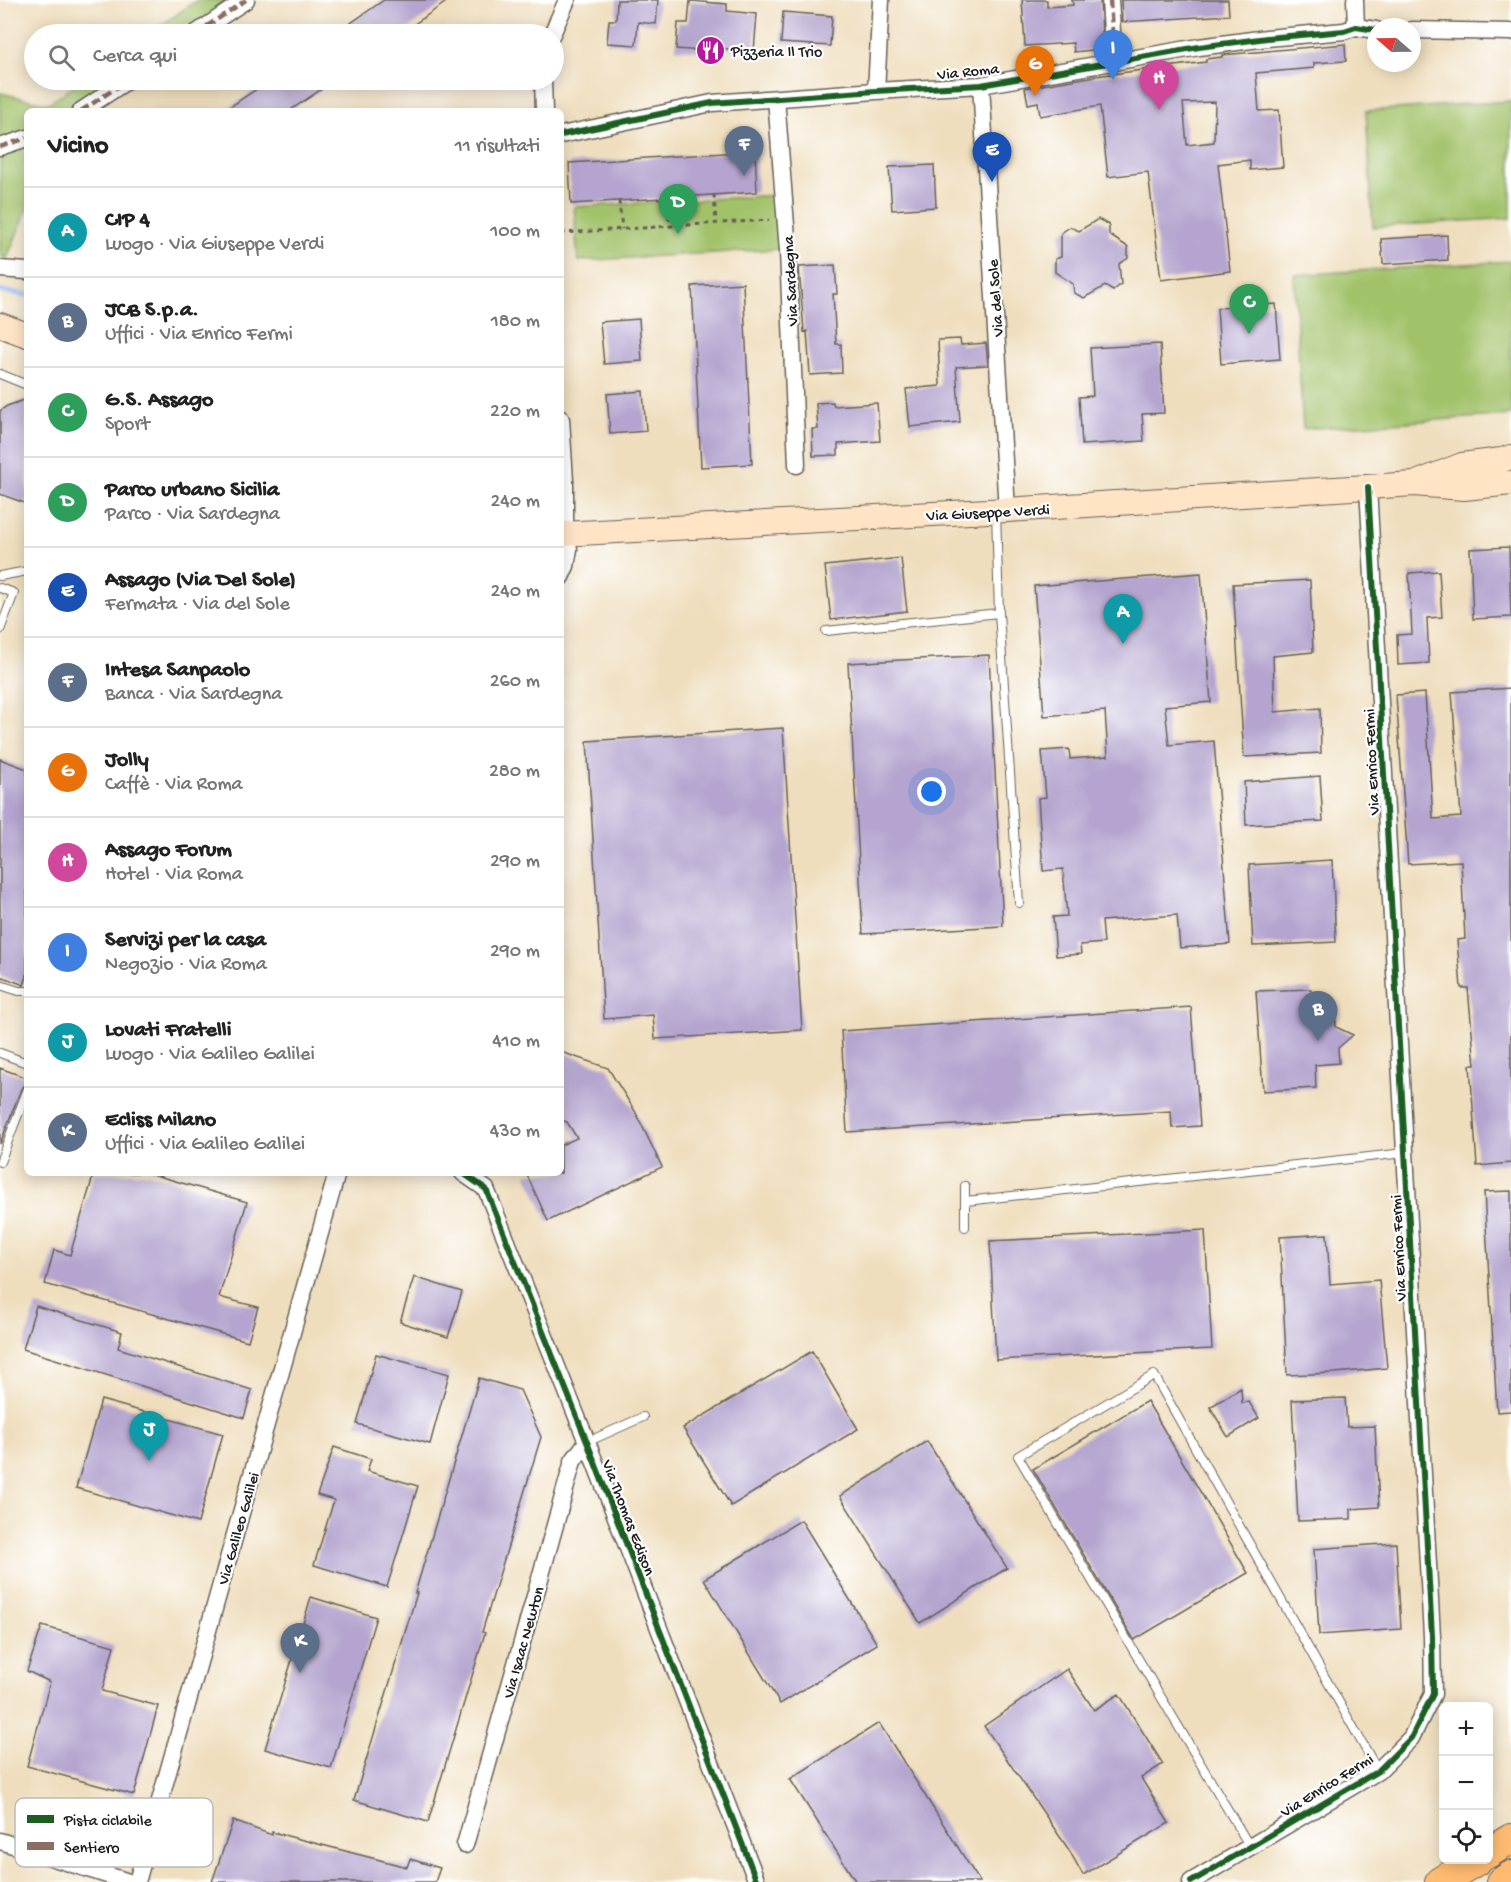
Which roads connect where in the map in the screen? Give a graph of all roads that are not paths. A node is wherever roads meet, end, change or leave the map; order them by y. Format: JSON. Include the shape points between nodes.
{"nodes":[{"id":1,"x":246,"y":0,"type":"edge"},
{"id":2,"x":567,"y":0,"type":"edge"},
{"id":3,"x":881,"y":0,"type":"edge"},
{"id":4,"x":1110,"y":0,"type":"edge"},
{"id":5,"x":1355,"y":0,"type":"edge"},
{"id":6,"x":210,"y":24,"type":"edge"},
{"id":7,"x":556,"y":24,"type":"edge"},
{"id":8,"x":1356,"y":27,"type":"junction"},
{"id":9,"x":1367,"y":29,"type":"edge"},
{"id":10,"x":1421,"y":30,"type":"edge"},
{"id":11,"x":1511,"y":32,"type":"edge"},
{"id":12,"x":1114,"y":62,"type":"junction"},
{"id":13,"x":981,"y":85,"type":"junction"},
{"id":14,"x":113,"y":90,"type":"edge"},
{"id":15,"x":543,"y":90,"type":"edge"},
{"id":16,"x":876,"y":91,"type":"junction"},
{"id":17,"x":776,"y":98,"type":"junction"},
{"id":18,"x":86,"y":108,"type":"edge"},
{"id":19,"x":544,"y":108,"type":"edge"},
{"id":20,"x":564,"y":134,"type":"edge"},
{"id":21,"x":24,"y":139,"type":"edge"},
{"id":22,"x":0,"y":147,"type":"edge"},
{"id":23,"x":0,"y":269,"type":"edge"},
{"id":24,"x":24,"y":271,"type":"edge"},
{"id":25,"x":0,"y":325,"type":"edge"},
{"id":26,"x":24,"y":334,"type":"edge"},
{"id":27,"x":0,"y":374,"type":"edge"},
{"id":28,"x":24,"y":384,"type":"edge"},
{"id":29,"x":1511,"y":457,"type":"edge"},
{"id":30,"x":797,"y":465,"type":"dead end"},
{"id":31,"x":564,"y":466,"type":"edge"},
{"id":32,"x":1511,"y":483,"type":"edge"},
{"id":33,"x":1414,"y":484,"type":"junction"},
{"id":34,"x":1368,"y":487,"type":"junction"},
{"id":35,"x":564,"y":499,"type":"edge"},
{"id":36,"x":1001,"y":511,"type":"junction"},
{"id":37,"x":564,"y":536,"type":"edge"},
{"id":38,"x":564,"y":540,"type":"edge"},
{"id":39,"x":564,"y":570,"type":"edge"},
{"id":40,"x":24,"y":572,"type":"edge"},
{"id":41,"x":0,"y":576,"type":"edge"},
{"id":42,"x":0,"y":588,"type":"edge"},
{"id":43,"x":999,"y":613,"type":"junction"},
{"id":44,"x":0,"y":630,"type":"edge"},
{"id":45,"x":826,"y":631,"type":"dead end"},
{"id":46,"x":1019,"y":903,"type":"dead end"},
{"id":47,"x":0,"y":985,"type":"edge"},
{"id":48,"x":24,"y":990,"type":"edge"},
{"id":49,"x":0,"y":1053,"type":"edge"},
{"id":50,"x":24,"y":1062,"type":"edge"},
{"id":51,"x":24,"y":1099,"type":"edge"},
{"id":52,"x":1405,"y":1154,"type":"junction"},
{"id":53,"x":0,"y":1162,"type":"edge"},
{"id":54,"x":336,"y":1176,"type":"edge"},
{"id":55,"x":467,"y":1176,"type":"edge"},
{"id":56,"x":965,"y":1186,"type":"dead end"},
{"id":57,"x":966,"y":1201,"type":"junction"},
{"id":58,"x":965,"y":1227,"type":"dead end"},
{"id":59,"x":643,"y":1417,"type":"dead end"},
{"id":60,"x":587,"y":1442,"type":"junction"},
{"id":61,"x":1378,"y":1771,"type":"junction"},
{"id":62,"x":161,"y":1798,"type":"edge"},
{"id":63,"x":1511,"y":1839,"type":"edge"},
{"id":64,"x":0,"y":1841,"type":"edge"},
{"id":65,"x":465,"y":1845,"type":"dead end"},
{"id":66,"x":15,"y":1846,"type":"edge"},
{"id":67,"x":1250,"y":1847,"type":"junction"},
{"id":68,"x":1493,"y":1850,"type":"edge"},
{"id":69,"x":1470,"y":1864,"type":"edge"},
{"id":70,"x":82,"y":1867,"type":"edge"},
{"id":71,"x":141,"y":1867,"type":"edge"},
{"id":72,"x":1511,"y":1876,"type":"edge"},
{"id":73,"x":129,"y":1882,"type":"edge"},
{"id":74,"x":137,"y":1882,"type":"edge"},
{"id":75,"x":757,"y":1882,"type":"edge"},
{"id":76,"x":1191,"y":1882,"type":"edge"},
{"id":77,"x":1440,"y":1882,"type":"edge"},
{"id":78,"x":1502,"y":1882,"type":"edge"}],
"edges":[{"from":1,"to":6,"type":"street"},
{"from":2,"to":7,"type":"street"},
{"from":3,"to":16,"type":"street"},
{"from":4,"to":12,"type":"street"},
{"from":5,"to":8,"type":"street"},
{"from":8,"to":9,"type":"street","name":"Via Roma"},
{"from":8,"to":12,"type":"street","name":"Via Roma"},
{"from":10,"to":11,"type":"street"},
{"from":12,"to":13,"type":"street","name":"Via Roma"},
{"from":13,"to":16,"type":"street","name":"Via Roma"},
{"from":13,"to":36,"type":"street","name":"Via del Sole"},
{"from":14,"to":18,"type":"street"},
{"from":15,"to":19,"type":"street"},
{"from":16,"to":17,"type":"street","name":"Via Roma"},
{"from":17,"to":20,"type":"street","name":"Via Roma","via":[[712,103]]},
{"from":17,"to":30,"type":"street","name":"Via Sardegna","via":[[789,262]]},
{"from":21,"to":22,"type":"street"},
{"from":23,"to":24,"type":"street"},
{"from":25,"to":26,"type":"main road"},
{"from":27,"to":28,"type":"lane"},
{"from":29,"to":33,"type":"main road","name":"Via Giuseppe Verdi","via":[[1462,465]]},
{"from":31,"to":35,"type":"street"},
{"from":32,"to":33,"type":"main road","name":"Via Giuseppe Verdi","via":[[1464,488]]},
{"from":33,"to":34,"type":"main road","name":"Via Giuseppe Verdi"},
{"from":34,"to":36,"type":"main road","name":"Via Giuseppe Verdi"},
{"from":34,"to":52,"type":"street","name":"Via Enrico Fermi"},
{"from":36,"to":37,"type":"main road","name":"Via Giuseppe Verdi"},
{"from":36,"to":43,"type":"lane"},
{"from":38,"to":39,"type":"street","via":[[569,549]]},
{"from":40,"to":41,"type":"lane"},
{"from":42,"to":44,"type":"lane","via":[[14,593]]},
{"from":43,"to":45,"type":"lane"},
{"from":43,"to":46,"type":"lane"},
{"from":47,"to":48,"type":"lane"},
{"from":49,"to":50,"type":"lane"},
{"from":51,"to":53,"type":"lane"},
{"from":52,"to":57,"type":"lane"},
{"from":52,"to":61,"type":"street","name":"Via Enrico Fermi","via":[[1433,1694],[1411,1738]]},
{"from":54,"to":62,"type":"street","name":"Via Galileo Galilei"},
{"from":55,"to":60,"type":"street","name":"Via Thomas Edison","via":[[486,1189]]},
{"from":56,"to":57,"type":"lane"},
{"from":57,"to":58,"type":"lane"},
{"from":59,"to":60,"type":"lane"},
{"from":60,"to":65,"type":"street","name":"Via Isaac Newton","via":[[573,1461]]},
{"from":60,"to":75,"type":"street","name":"Via Thomas Edison"},
{"from":61,"to":67,"type":"street","name":"Via Enrico Fermi"},
{"from":61,"to":67,"type":"lane","via":[[1154,1375],[1018,1456]]},
{"from":63,"to":68,"type":"highway"},
{"from":64,"to":66,"type":"street"},
{"from":67,"to":76,"type":"street","name":"Via Enrico Fermi"},
{"from":69,"to":77,"type":"highway"},
{"from":70,"to":73,"type":"street"},
{"from":71,"to":74,"type":"street","name":"Via Galileo Galilei"},
{"from":72,"to":78,"type":"highway"}]}
